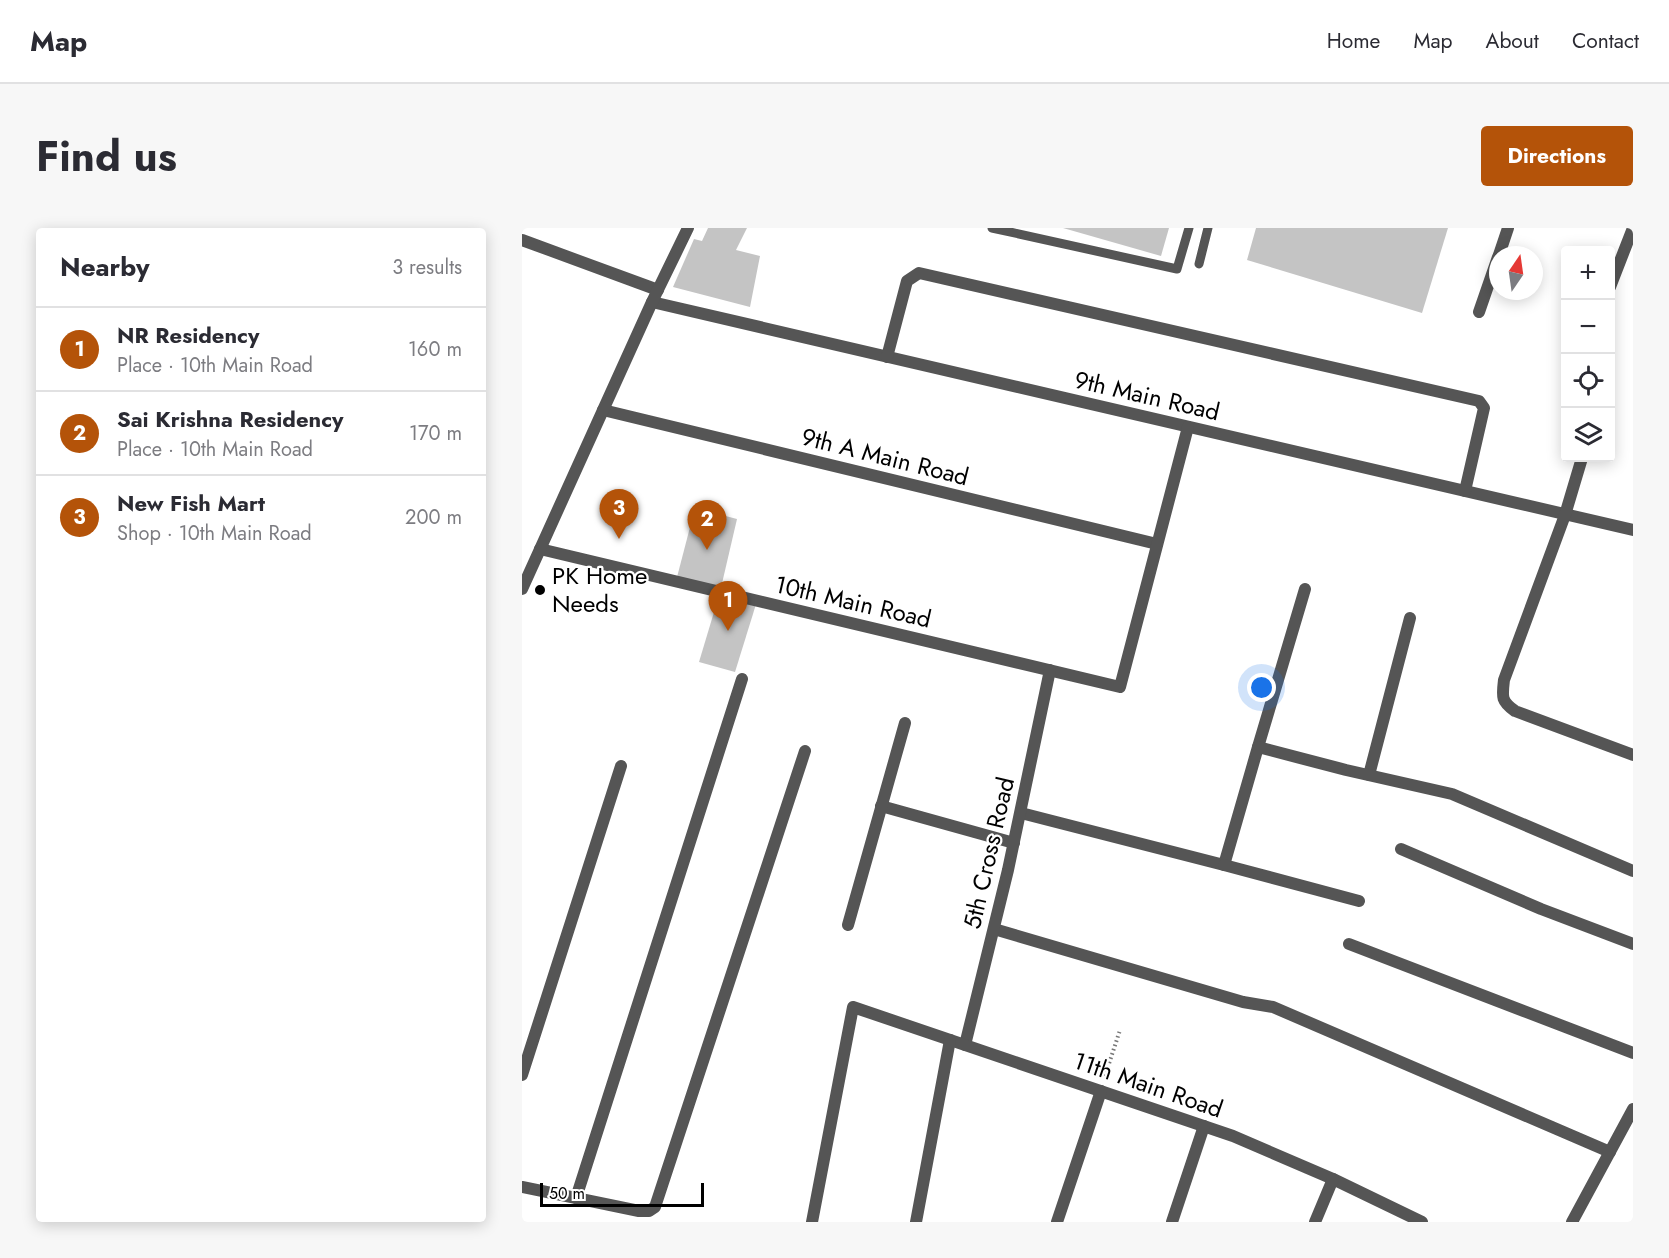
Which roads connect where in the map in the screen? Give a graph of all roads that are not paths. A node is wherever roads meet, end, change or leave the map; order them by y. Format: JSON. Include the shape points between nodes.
{"nodes":[{"id":1,"x":688,"y":228,"type":"edge"},
{"id":2,"x":992,"y":228,"type":"edge"},
{"id":3,"x":1189,"y":228,"type":"edge"},
{"id":4,"x":1208,"y":228,"type":"edge"},
{"id":5,"x":1508,"y":228,"type":"edge"},
{"id":6,"x":1633,"y":228,"type":"edge"},
{"id":7,"x":522,"y":240,"type":"edge"},
{"id":8,"x":1502,"y":246,"type":"edge"},
{"id":9,"x":1199,"y":264,"type":"dead end"},
{"id":10,"x":1615,"y":276,"type":"edge"},
{"id":11,"x":1489,"y":283,"type":"edge"},
{"id":12,"x":658,"y":290,"type":"junction"},
{"id":13,"x":652,"y":302,"type":"junction"},
{"id":14,"x":1479,"y":312,"type":"dead end"},
{"id":15,"x":887,"y":357,"type":"junction"},
{"id":16,"x":603,"y":410,"type":"junction"},
{"id":17,"x":1188,"y":427,"type":"junction"},
{"id":18,"x":1581,"y":462,"type":"edge"},
{"id":19,"x":1465,"y":491,"type":"junction"},
{"id":20,"x":1565,"y":515,"type":"junction"},
{"id":21,"x":1633,"y":531,"type":"edge"},
{"id":22,"x":1157,"y":544,"type":"junction"},
{"id":23,"x":540,"y":549,"type":"junction"},
{"id":24,"x":522,"y":589,"type":"edge"},
{"id":25,"x":1305,"y":589,"type":"dead end"},
{"id":26,"x":1410,"y":618,"type":"dead end"},
{"id":27,"x":1050,"y":670,"type":"junction"},
{"id":28,"x":742,"y":679,"type":"dead end"},
{"id":29,"x":904,"y":723,"type":"dead end"},
{"id":30,"x":1258,"y":747,"type":"junction"},
{"id":31,"x":805,"y":751,"type":"dead end"},
{"id":32,"x":1633,"y":755,"type":"edge"},
{"id":33,"x":621,"y":766,"type":"dead end"},
{"id":34,"x":1369,"y":775,"type":"junction"},
{"id":35,"x":881,"y":806,"type":"junction"},
{"id":36,"x":1021,"y":813,"type":"junction"},
{"id":37,"x":1014,"y":843,"type":"junction"},
{"id":38,"x":1401,"y":849,"type":"dead end"},
{"id":39,"x":1224,"y":865,"type":"junction"},
{"id":40,"x":1633,"y":871,"type":"edge"},
{"id":41,"x":1359,"y":901,"type":"dead end"},
{"id":42,"x":848,"y":925,"type":"dead end"},
{"id":43,"x":994,"y":929,"type":"junction"},
{"id":44,"x":1349,"y":944,"type":"dead end"},
{"id":45,"x":1633,"y":944,"type":"edge"},
{"id":46,"x":950,"y":1040,"type":"junction"},
{"id":47,"x":965,"y":1045,"type":"junction"},
{"id":48,"x":1633,"y":1053,"type":"edge"},
{"id":49,"x":522,"y":1075,"type":"edge"},
{"id":50,"x":1101,"y":1091,"type":"junction"},
{"id":51,"x":1632,"y":1113,"type":"edge"},
{"id":52,"x":1204,"y":1126,"type":"junction"},
{"id":53,"x":1610,"y":1152,"type":"junction"},
{"id":54,"x":1333,"y":1179,"type":"junction"},
{"id":55,"x":522,"y":1186,"type":"edge"},
{"id":56,"x":576,"y":1198,"type":"junction"},
{"id":57,"x":812,"y":1222,"type":"edge"},
{"id":58,"x":916,"y":1222,"type":"edge"},
{"id":59,"x":1057,"y":1222,"type":"edge"},
{"id":60,"x":1172,"y":1222,"type":"edge"},
{"id":61,"x":1315,"y":1222,"type":"edge"},
{"id":62,"x":1422,"y":1222,"type":"edge"},
{"id":63,"x":1572,"y":1222,"type":"edge"}],
"edges":[{"from":1,"to":12,"type":"street"},
{"from":2,"to":3,"type":"lane","via":[[1177,269]]},
{"from":4,"to":9,"type":"lane"},
{"from":5,"to":8,"type":"street"},
{"from":6,"to":10,"type":"street"},
{"from":7,"to":12,"type":"street"},
{"from":11,"to":14,"type":"street"},
{"from":12,"to":13,"type":"street"},
{"from":13,"to":15,"type":"street","name":"9th Main Road"},
{"from":13,"to":16,"type":"street"},
{"from":15,"to":17,"type":"street","name":"9th Main Road"},
{"from":15,"to":19,"type":"street","via":[[906,281],[919,273],[1479,401],[1484,408]]},
{"from":16,"to":22,"type":"street","name":"9th A Main Road"},
{"from":16,"to":23,"type":"street"},
{"from":17,"to":19,"type":"street","name":"9th Main Road"},
{"from":17,"to":22,"type":"street"},
{"from":18,"to":20,"type":"street"},
{"from":19,"to":20,"type":"street","name":"9th Main Road"},
{"from":20,"to":21,"type":"street","name":"9th Main Road"},
{"from":20,"to":32,"type":"street","via":[[1504,680],[1502,695],[1506,705],[1515,711]]},
{"from":22,"to":27,"type":"street","name":"10th Main Road","via":[[1120,687]]},
{"from":23,"to":24,"type":"street"},
{"from":23,"to":27,"type":"street","name":"10th Main Road"},
{"from":25,"to":30,"type":"street"},
{"from":26,"to":34,"type":"street"},
{"from":27,"to":36,"type":"street","name":"5th Cross Road"},
{"from":28,"to":56,"type":"street"},
{"from":29,"to":35,"type":"street"},
{"from":30,"to":34,"type":"street"},
{"from":30,"to":39,"type":"street"},
{"from":31,"to":56,"type":"street","via":[[655,1207],[639,1211]]},
{"from":33,"to":49,"type":"street"},
{"from":34,"to":40,"type":"street","via":[[1452,795]]},
{"from":35,"to":37,"type":"street"},
{"from":35,"to":42,"type":"street"},
{"from":36,"to":37,"type":"street","name":"5th Cross Road"},
{"from":36,"to":39,"type":"street"},
{"from":37,"to":43,"type":"street","name":"5th Cross Road"},
{"from":38,"to":45,"type":"street"},
{"from":39,"to":41,"type":"street"},
{"from":43,"to":47,"type":"street","name":"5th Cross Road"},
{"from":43,"to":53,"type":"street","via":[[1243,1002],[1274,1007]]},
{"from":44,"to":48,"type":"street"},
{"from":46,"to":47,"type":"street","name":"11th Main Road"},
{"from":46,"to":57,"type":"street","name":"11th Main Road","via":[[853,1007]]},
{"from":46,"to":58,"type":"street"},
{"from":47,"to":50,"type":"street","name":"11th Main Road"},
{"from":50,"to":52,"type":"street","name":"11th Main Road"},
{"from":50,"to":59,"type":"street"},
{"from":51,"to":53,"type":"street"},
{"from":52,"to":54,"type":"street","name":"11th Main Road"},
{"from":52,"to":60,"type":"street"},
{"from":53,"to":63,"type":"street"},
{"from":54,"to":61,"type":"street"},
{"from":54,"to":62,"type":"street","name":"11th Main Road"},
{"from":55,"to":56,"type":"street"}]}
